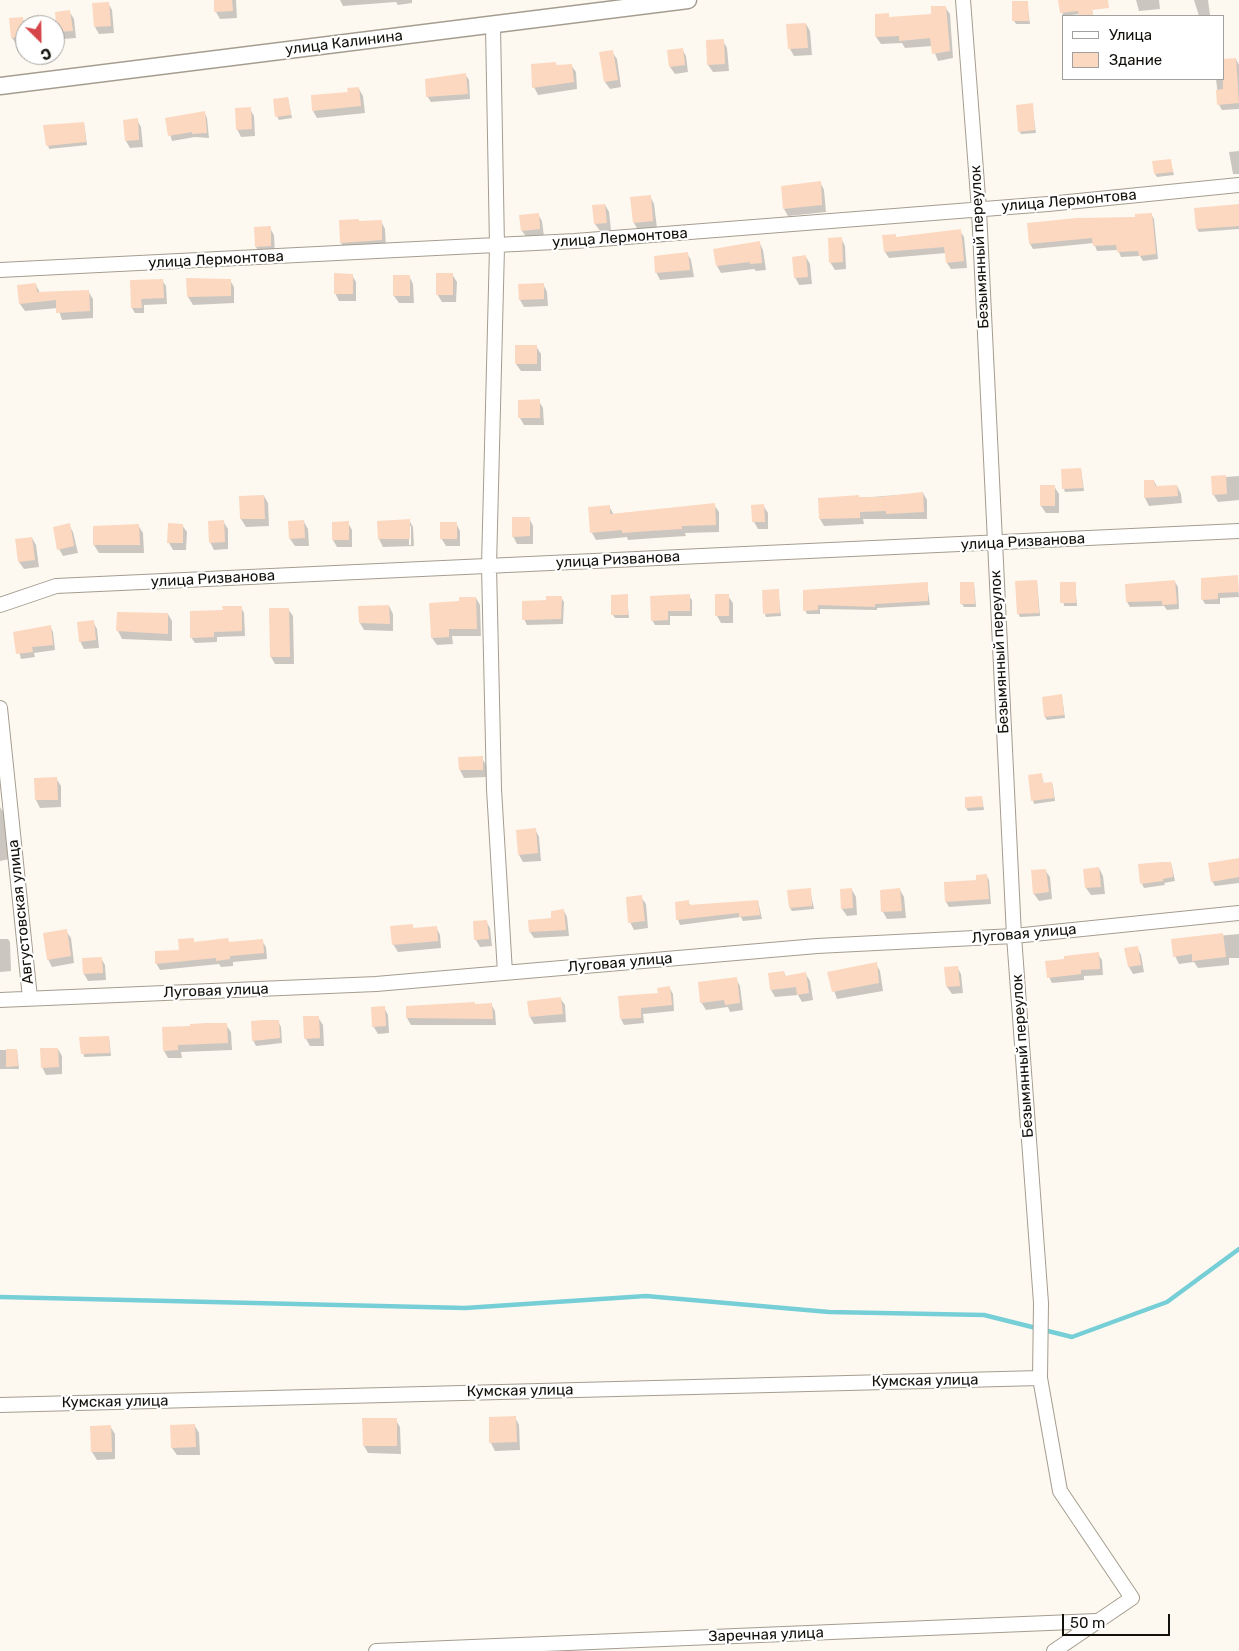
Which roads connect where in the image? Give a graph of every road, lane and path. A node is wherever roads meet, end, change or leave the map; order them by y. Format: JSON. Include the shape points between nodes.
{"nodes":[{"id":1,"x":688,"y":0,"type":"edge"},
{"id":2,"x":963,"y":0,"type":"edge"},
{"id":3,"x":493,"y":26,"type":"junction"},
{"id":4,"x":0,"y":86,"type":"edge"},
{"id":5,"x":1239,"y":185,"type":"edge"},
{"id":6,"x":979,"y":210,"type":"junction"},
{"id":7,"x":497,"y":247,"type":"junction"},
{"id":8,"x":0,"y":270,"type":"edge"},
{"id":9,"x":1239,"y":532,"type":"edge"},
{"id":10,"x":994,"y":543,"type":"junction"},
{"id":11,"x":489,"y":566,"type":"junction"},
{"id":12,"x":0,"y":604,"type":"edge"},
{"id":13,"x":0,"y":708,"type":"edge"},
{"id":14,"x":1239,"y":913,"type":"edge"},
{"id":15,"x":1014,"y":936,"type":"junction"},
{"id":16,"x":505,"y":973,"type":"junction"},
{"id":17,"x":30,"y":998,"type":"junction"},
{"id":18,"x":0,"y":1000,"type":"edge"},
{"id":19,"x":1040,"y":1378,"type":"junction"},
{"id":20,"x":0,"y":1405,"type":"edge"},
{"id":21,"x":1096,"y":1621,"type":"junction"},
{"id":22,"x":376,"y":1651,"type":"edge"},
{"id":23,"x":1054,"y":1651,"type":"edge"}],
"edges":[{"from":1,"to":3,"type":"street","name":"улица Калинина"},
{"from":2,"to":6,"type":"street","name":"Безымянный переулок"},
{"from":3,"to":4,"type":"street","name":"улица Калинина"},
{"from":3,"to":7,"type":"street"},
{"from":5,"to":6,"type":"street","name":"улица Лермонтова"},
{"from":6,"to":7,"type":"street","name":"улица Лермонтова"},
{"from":6,"to":10,"type":"street","name":"Безымянный переулок"},
{"from":7,"to":8,"type":"street","name":"улица Лермонтова"},
{"from":7,"to":11,"type":"street"},
{"from":9,"to":10,"type":"street","name":"улица Ризванова"},
{"from":10,"to":11,"type":"street","name":"улица Ризванова"},
{"from":10,"to":15,"type":"street","name":"Безымянный переулок"},
{"from":11,"to":12,"type":"street","name":"улица Ризванова","via":[[56,586]]},
{"from":11,"to":16,"type":"street","via":[[494,790]]},
{"from":13,"to":17,"type":"street","name":"Августовская улица"},
{"from":14,"to":15,"type":"street","name":"Луговая улица"},
{"from":15,"to":16,"type":"street","name":"Луговая улица","via":[[818,946]]},
{"from":15,"to":19,"type":"street","name":"Безымянный переулок","via":[[1041,1303]]},
{"from":16,"to":17,"type":"street","name":"Луговая улица","via":[[376,984]]},
{"from":17,"to":18,"type":"street","name":"Луговая улица"},
{"from":19,"to":20,"type":"street","name":"Кумская улица"},
{"from":19,"to":21,"type":"street","name":"Безымянный переулок","via":[[1060,1492],[1132,1598]]},
{"from":21,"to":22,"type":"street","name":"Заречная улица"},
{"from":21,"to":23,"type":"street"}]}
